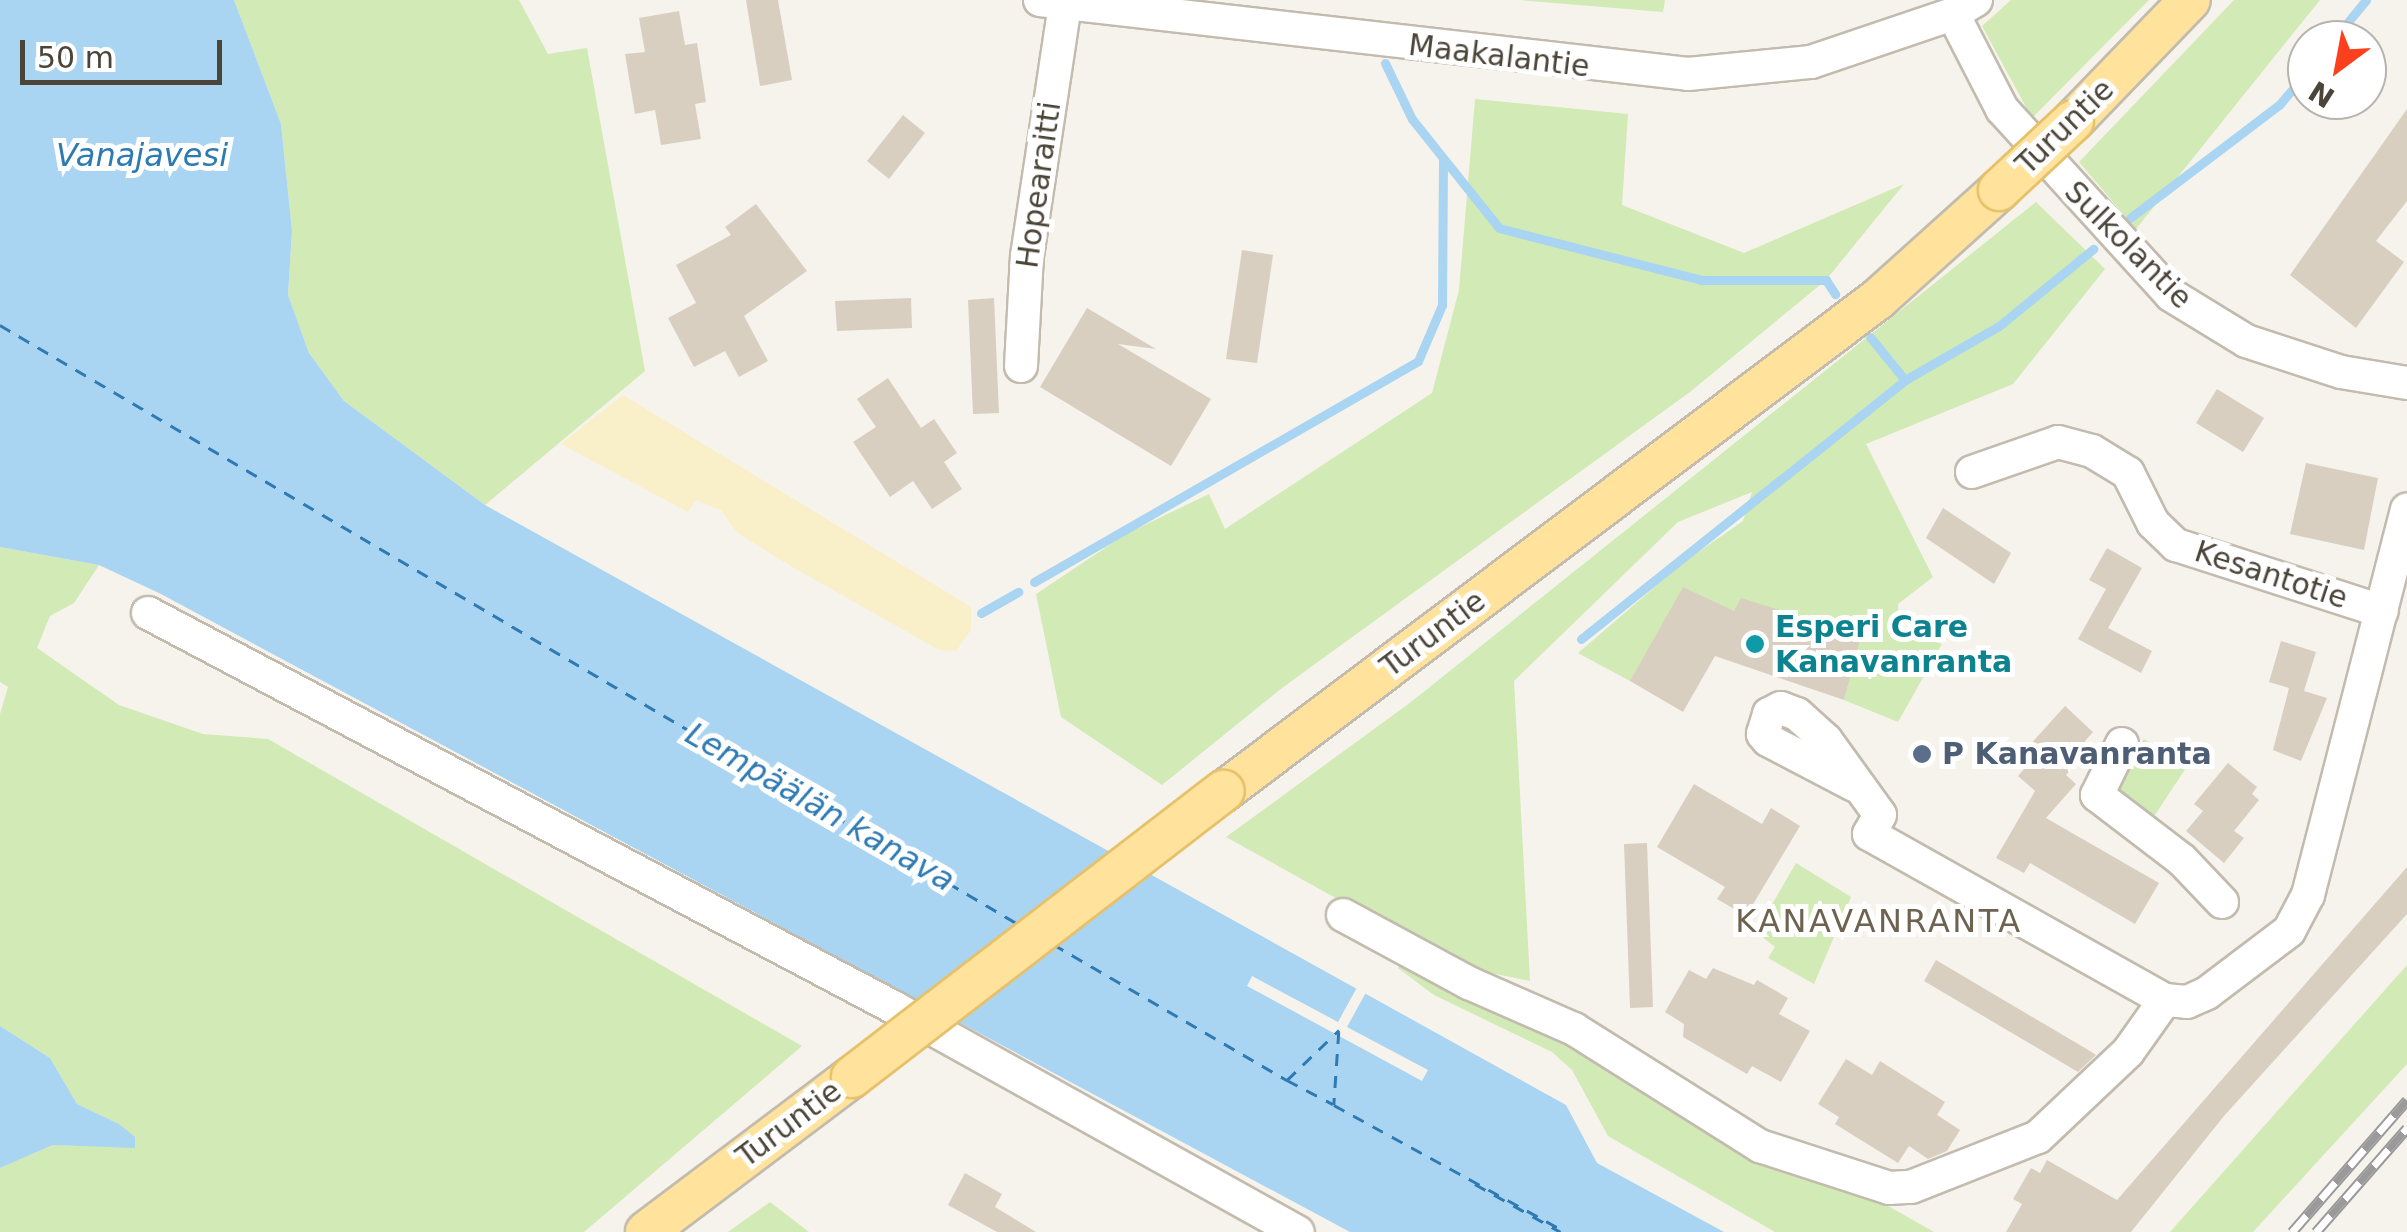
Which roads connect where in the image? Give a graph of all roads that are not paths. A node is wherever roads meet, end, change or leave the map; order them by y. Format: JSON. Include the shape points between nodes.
{"nodes":[{"id":1,"x":2190,"y":0,"type":"edge"},
{"id":2,"x":1052,"y":2,"type":"edge"},
{"id":3,"x":1964,"y":7,"type":"edge"},
{"id":4,"x":1021,"y":366,"type":"dead end"},
{"id":5,"x":2407,"y":383,"type":"edge"},
{"id":6,"x":1972,"y":472,"type":"dead end"},
{"id":7,"x":2407,"y":510,"type":"edge"},
{"id":8,"x":2382,"y":611,"type":"junction"},
{"id":9,"x":148,"y":613,"type":"dead end"},
{"id":10,"x":2122,"y":744,"type":"dead end"},
{"id":11,"x":1854,"y":785,"type":"dead end"},
{"id":12,"x":2222,"y":902,"type":"dead end"},
{"id":13,"x":1344,"y":915,"type":"dead end"},
{"id":14,"x":2165,"y":1000,"type":"junction"},
{"id":15,"x":646,"y":1232,"type":"edge"},
{"id":16,"x":1298,"y":1232,"type":"edge"}],
"edges":[{"from":1,"to":15,"type":"main road","name":"Turuntie","bridge":true,"via":[[2073,121],[1878,298]]},
{"from":2,"to":3,"type":"street","name":"Maakalantie","via":[[1688,74],[1811,62]]},
{"from":2,"to":4,"type":"street","name":"Hopearaitti"},
{"from":3,"to":5,"type":"street","name":"Sulkolantie","via":[[2002,108],[2171,296],[2246,341],[2342,372]]},
{"from":6,"to":8,"type":"street","name":"Kesantotie","via":[[2058,442],[2092,451],[2128,473],[2153,522],[2176,545]]},
{"from":7,"to":8,"type":"street"},
{"from":8,"to":14,"type":"street","via":[[2308,894],[2288,931],[2207,993],[2188,1002]]},
{"from":9,"to":16,"type":"street","via":[[895,1008]]},
{"from":10,"to":12,"type":"street","via":[[2096,795],[2182,860]]},
{"from":11,"to":14,"type":"street","via":[[1880,815],[1869,834]]},
{"from":13,"to":14,"type":"street","via":[[1574,1029],[1760,1146],[1889,1188],[1911,1187],[2038,1138],[2128,1052]]}]}
